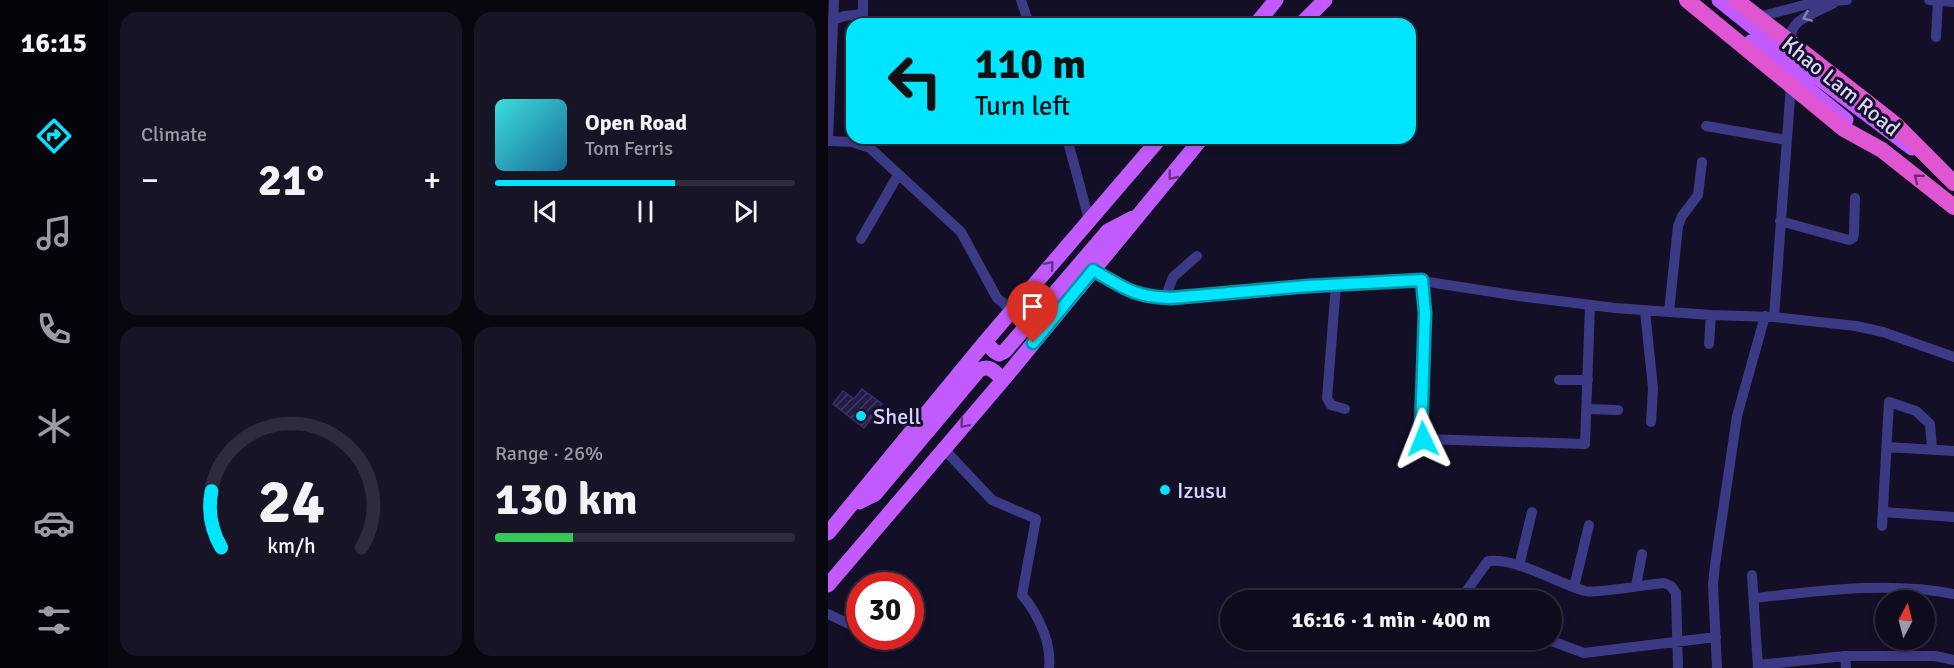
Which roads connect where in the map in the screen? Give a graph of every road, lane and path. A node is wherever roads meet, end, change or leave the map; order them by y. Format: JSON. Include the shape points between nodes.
{"nodes":[{"id":1,"x":834,"y":0,"type":"edge"},
{"id":2,"x":863,"y":0,"type":"edge"},
{"id":3,"x":1022,"y":0,"type":"edge"},
{"id":4,"x":1276,"y":0,"type":"edge"},
{"id":5,"x":1315,"y":0,"type":"edge"},
{"id":6,"x":1325,"y":0,"type":"edge"},
{"id":7,"x":1687,"y":0,"type":"edge"},
{"id":8,"x":1700,"y":0,"type":"edge"},
{"id":9,"x":1719,"y":0,"type":"edge"},
{"id":10,"x":1736,"y":0,"type":"edge"},
{"id":11,"x":1929,"y":0,"type":"edge"},
{"id":12,"x":1938,"y":0,"type":"edge"},
{"id":13,"x":1842,"y":1,"type":"edge"},
{"id":14,"x":1954,"y":2,"type":"edge"},
{"id":15,"x":1758,"y":17,"type":"junction"},
{"id":16,"x":857,"y":18,"type":"edge"},
{"id":17,"x":863,"y":18,"type":"edge"},
{"id":18,"x":1027,"y":18,"type":"edge"},
{"id":19,"x":1261,"y":18,"type":"edge"},
{"id":20,"x":1300,"y":18,"type":"edge"},
{"id":21,"x":1307,"y":18,"type":"edge"},
{"id":22,"x":830,"y":21,"type":"edge"},
{"id":23,"x":1936,"y":37,"type":"dead end"},
{"id":24,"x":1787,"y":55,"type":"junction"},
{"id":25,"x":1791,"y":84,"type":"junction"},
{"id":26,"x":1706,"y":126,"type":"dead end"},
{"id":27,"x":846,"y":140,"type":"edge"},
{"id":28,"x":1786,"y":140,"type":"junction"},
{"id":29,"x":828,"y":141,"type":"edge"},
{"id":30,"x":861,"y":144,"type":"edge"},
{"id":31,"x":1069,"y":144,"type":"edge"},
{"id":32,"x":1155,"y":144,"type":"edge"},
{"id":33,"x":1198,"y":144,"type":"edge"},
{"id":34,"x":1882,"y":150,"type":"junction"},
{"id":35,"x":1702,"y":162,"type":"dead end"},
{"id":36,"x":898,"y":175,"type":"junction"},
{"id":37,"x":1954,"y":183,"type":"edge"},
{"id":38,"x":1855,"y":198,"type":"dead end"},
{"id":39,"x":1954,"y":207,"type":"edge"},
{"id":40,"x":1141,"y":214,"type":"junction"},
{"id":41,"x":1089,"y":220,"type":"junction"},
{"id":42,"x":1780,"y":221,"type":"junction"},
{"id":43,"x":861,"y":239,"type":"dead end"},
{"id":44,"x":1197,"y":256,"type":"dead end"},
{"id":45,"x":1093,"y":270,"type":"junction"},
{"id":46,"x":1422,"y":280,"type":"junction"},
{"id":47,"x":1336,"y":285,"type":"junction"},
{"id":48,"x":1165,"y":298,"type":"junction"},
{"id":49,"x":1590,"y":305,"type":"junction"},
{"id":50,"x":1012,"y":310,"type":"junction"},
{"id":51,"x":1645,"y":311,"type":"junction"},
{"id":52,"x":1669,"y":312,"type":"junction"},
{"id":53,"x":1711,"y":315,"type":"junction"},
{"id":54,"x":1770,"y":316,"type":"junction"},
{"id":55,"x":985,"y":342,"type":"junction"},
{"id":56,"x":1709,"y":344,"type":"dead end"},
{"id":57,"x":1954,"y":357,"type":"edge"},
{"id":58,"x":1003,"y":380,"type":"junction"},
{"id":59,"x":1559,"y":380,"type":"dead end"},
{"id":60,"x":1588,"y":380,"type":"junction"},
{"id":61,"x":1345,"y":409,"type":"dead end"},
{"id":62,"x":1587,"y":409,"type":"junction"},
{"id":63,"x":1618,"y":410,"type":"dead end"},
{"id":64,"x":1651,"y":422,"type":"dead end"},
{"id":65,"x":1887,"y":447,"type":"junction"},
{"id":66,"x":943,"y":448,"type":"junction"},
{"id":67,"x":1932,"y":449,"type":"junction"},
{"id":68,"x":1954,"y":451,"type":"edge"},
{"id":69,"x":852,"y":506,"type":"junction"},
{"id":70,"x":1532,"y":512,"type":"dead end"},
{"id":71,"x":1883,"y":512,"type":"junction"},
{"id":72,"x":1954,"y":517,"type":"edge"},
{"id":73,"x":1589,"y":525,"type":"dead end"},
{"id":74,"x":1882,"y":526,"type":"dead end"},
{"id":75,"x":828,"y":534,"type":"edge"},
{"id":76,"x":1642,"y":554,"type":"dead end"},
{"id":77,"x":1519,"y":566,"type":"junction"},
{"id":78,"x":1752,"y":574,"type":"dead end"},
{"id":79,"x":828,"y":585,"type":"edge"},
{"id":80,"x":1636,"y":586,"type":"junction"},
{"id":81,"x":1574,"y":587,"type":"junction"},
{"id":82,"x":1467,"y":590,"type":"edge"},
{"id":83,"x":1954,"y":594,"type":"edge"},
{"id":84,"x":1754,"y":598,"type":"junction"},
{"id":85,"x":828,"y":614,"type":"edge"},
{"id":86,"x":846,"y":622,"type":"edge"},
{"id":87,"x":1716,"y":640,"type":"junction"},
{"id":88,"x":1677,"y":642,"type":"junction"},
{"id":89,"x":1562,"y":645,"type":"edge"},
{"id":90,"x":1845,"y":656,"type":"junction"},
{"id":91,"x":1954,"y":660,"type":"edge"},
{"id":92,"x":1934,"y":662,"type":"edge"},
{"id":93,"x":1758,"y":666,"type":"edge"},
{"id":94,"x":1049,"y":668,"type":"edge"},
{"id":95,"x":1678,"y":668,"type":"edge"},
{"id":96,"x":1717,"y":668,"type":"edge"},
{"id":97,"x":1846,"y":668,"type":"edge"}],
"edges":[{"from":1,"to":22,"type":"street"},
{"from":2,"to":17,"type":"street"},
{"from":3,"to":18,"type":"street"},
{"from":4,"to":19,"type":"main road"},
{"from":5,"to":20,"type":"main road"},
{"from":6,"to":21,"type":"main road"},
{"from":7,"to":25,"type":"highway"},
{"from":8,"to":24,"type":"main road","name":"Khao Lam Road"},
{"from":9,"to":24,"type":"main road","name":"Khao Lam Road"},
{"from":10,"to":15,"type":"highway"},
{"from":11,"to":12,"type":"street"},
{"from":12,"to":14,"type":"street"},
{"from":12,"to":23,"type":"street"},
{"from":13,"to":15,"type":"street","via":[[1816,2]]},
{"from":13,"to":24,"type":"street","one_way":true,"via":[[1798,20],[1792,28]]},
{"from":15,"to":24,"type":"highway"},
{"from":16,"to":22,"type":"street","via":[[844,16]]},
{"from":22,"to":29,"type":"street"},
{"from":24,"to":34,"type":"main road","name":"Khao Lam Road"},
{"from":24,"to":37,"type":"highway","via":[[1895,124]]},
{"from":25,"to":28,"type":"street"},
{"from":25,"to":34,"type":"highway","via":[[1844,129]]},
{"from":26,"to":28,"type":"street"},
{"from":27,"to":29,"type":"street"},
{"from":28,"to":42,"type":"street"},
{"from":30,"to":36,"type":"street"},
{"from":31,"to":41,"type":"street"},
{"from":32,"to":41,"type":"main road"},
{"from":33,"to":40,"type":"main road","one_way":true},
{"from":39,"to":34,"type":"highway","name":"Khao Lam Road","one_way":true},
{"from":35,"to":52,"type":"street","via":[[1698,195],[1678,226]]},
{"from":36,"to":43,"type":"street"},
{"from":36,"to":50,"type":"street","via":[[961,232],[997,298]]},
{"from":38,"to":42,"type":"street","via":[[1854,234],[1849,240]]},
{"from":40,"to":45,"type":"main road"},
{"from":40,"to":55,"type":"main road","via":[[1108,231],[1005,351],[999,354]]},
{"from":50,"to":41,"type":"main road","one_way":true},
{"from":42,"to":54,"type":"street"},
{"from":44,"to":48,"type":"street","via":[[1173,277]]},
{"from":45,"to":48,"type":"street","via":[[1133,293]]},
{"from":45,"to":58,"type":"main road"},
{"from":46,"to":47,"type":"street"},
{"from":46,"to":49,"type":"street"},
{"from":46,"to":62,"type":"street","via":[[1423,439],[1585,444]]},
{"from":47,"to":48,"type":"street"},
{"from":47,"to":61,"type":"street","via":[[1327,398],[1331,405]]},
{"from":49,"to":51,"type":"street"},
{"from":49,"to":60,"type":"street"},
{"from":50,"to":55,"type":"main road"},
{"from":51,"to":52,"type":"street"},
{"from":51,"to":64,"type":"street","via":[[1653,388]]},
{"from":52,"to":53,"type":"street"},
{"from":53,"to":54,"type":"street"},
{"from":53,"to":56,"type":"street"},
{"from":54,"to":57,"type":"street","via":[[1883,332]]},
{"from":54,"to":87,"type":"street","via":[[1737,416],[1713,585]]},
{"from":55,"to":69,"type":"main road"},
{"from":58,"to":66,"type":"main road","one_way":true},
{"from":58,"to":69,"type":"main road","via":[[990,368],[979,370],[875,494]]},
{"from":59,"to":60,"type":"street"},
{"from":60,"to":62,"type":"street"},
{"from":62,"to":63,"type":"street"},
{"from":65,"to":67,"type":"street"},
{"from":65,"to":67,"type":"street","via":[[1889,402],[1916,411],[1930,424]]},
{"from":65,"to":71,"type":"street"},
{"from":66,"to":79,"type":"main road"},
{"from":66,"to":94,"type":"street","via":[[992,500],[1036,519],[1022,595],[1050,648]]},
{"from":67,"to":68,"type":"street"},
{"from":69,"to":75,"type":"main road"},
{"from":70,"to":77,"type":"street"},
{"from":71,"to":72,"type":"street"},
{"from":71,"to":74,"type":"street"},
{"from":73,"to":81,"type":"street"},
{"from":76,"to":80,"type":"street"},
{"from":77,"to":81,"type":"street"},
{"from":77,"to":82,"type":"street","via":[[1488,561]]},
{"from":78,"to":84,"type":"street"},
{"from":80,"to":81,"type":"street","via":[[1588,592]]},
{"from":80,"to":88,"type":"street","via":[[1671,586],[1676,593]]},
{"from":83,"to":84,"type":"street","via":[[1851,588]]},
{"from":84,"to":93,"type":"street"},
{"from":85,"to":86,"type":"street"},
{"from":87,"to":88,"type":"street"},
{"from":87,"to":96,"type":"street"},
{"from":88,"to":89,"type":"street","via":[[1584,653]]},
{"from":88,"to":95,"type":"street"},
{"from":90,"to":92,"type":"street"},
{"from":90,"to":93,"type":"street"},
{"from":90,"to":97,"type":"street"},
{"from":91,"to":92,"type":"street"}]}
